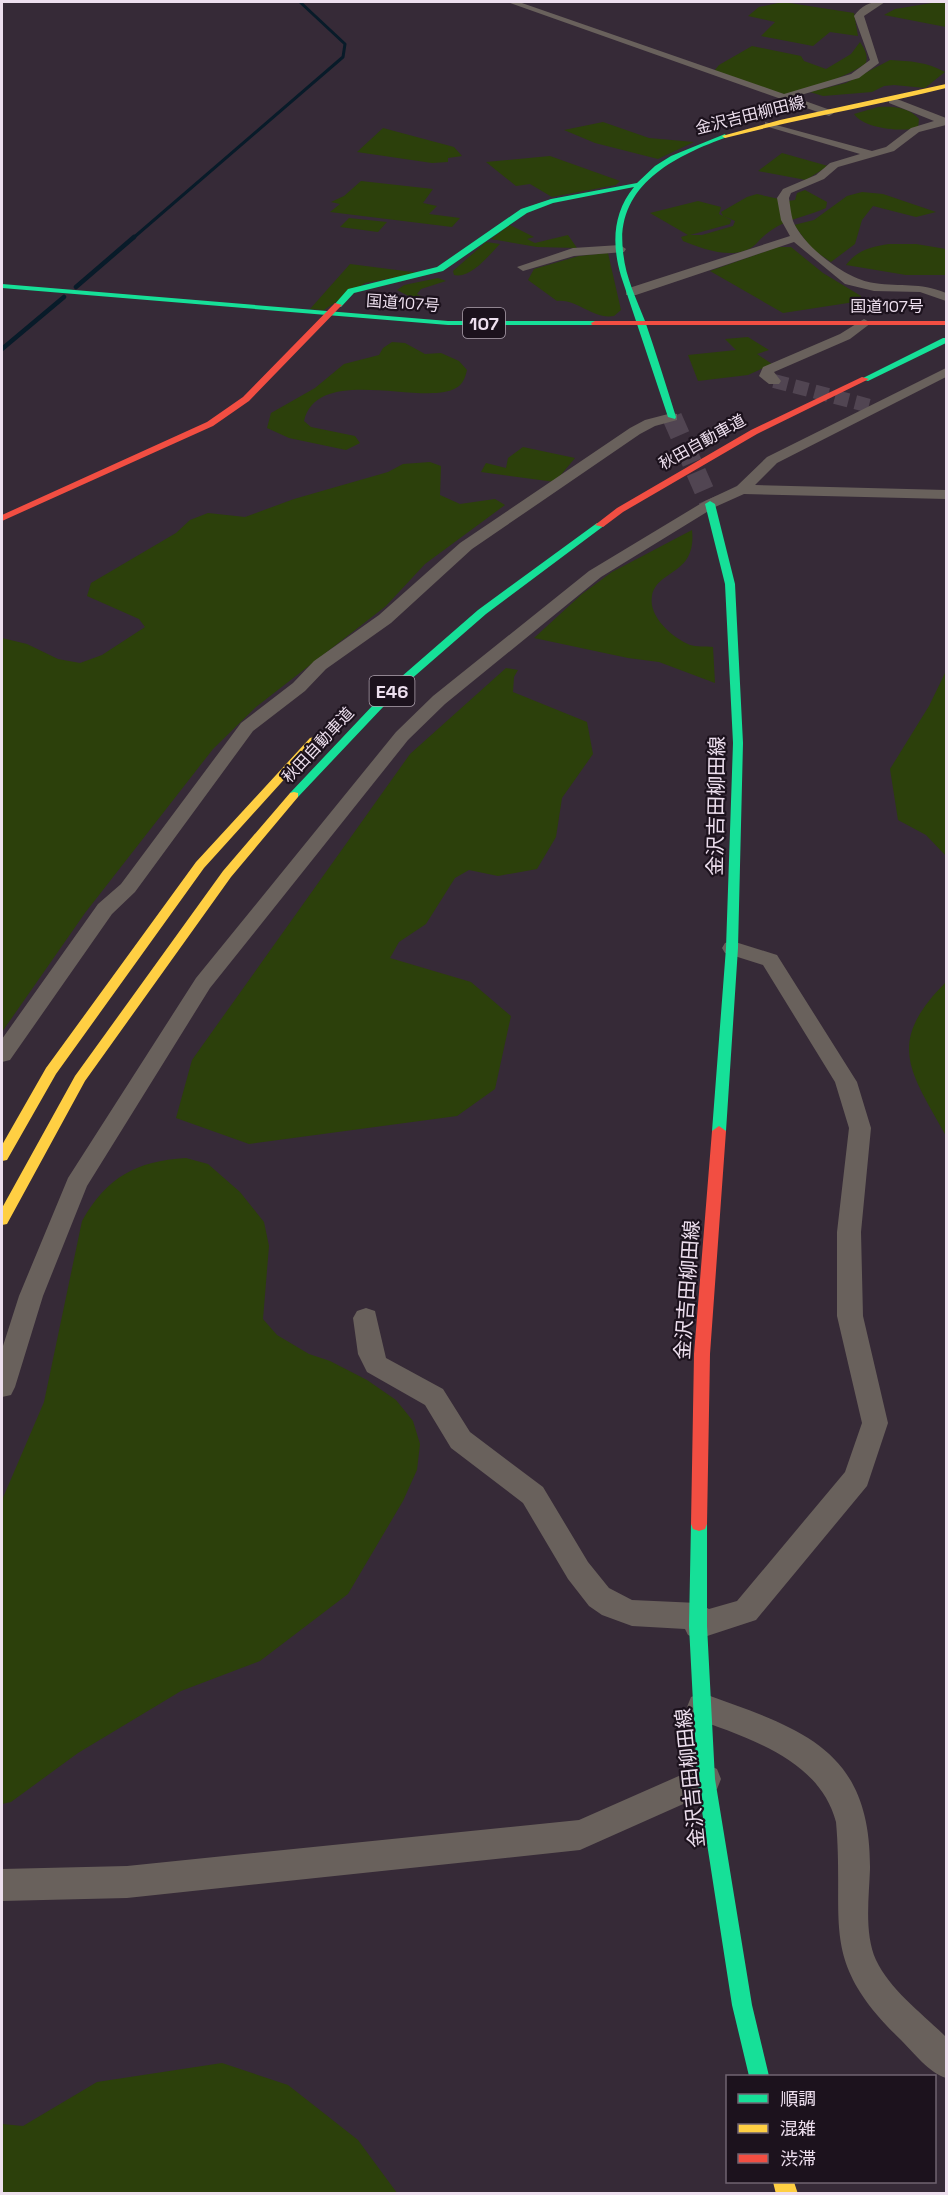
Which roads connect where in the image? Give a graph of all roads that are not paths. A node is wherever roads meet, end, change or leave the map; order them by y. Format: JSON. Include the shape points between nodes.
{"nodes":[{"id":1,"x":512,"y":2,"type":"edge"},
{"id":2,"x":880,"y":2,"type":"edge"},
{"id":3,"x":946,"y":86,"type":"edge"},
{"id":4,"x":784,"y":97,"type":"junction"},
{"id":5,"x":893,"y":101,"type":"junction"},
{"id":6,"x":829,"y":113,"type":"junction"},
{"id":7,"x":946,"y":122,"type":"edge"},
{"id":8,"x":770,"y":124,"type":"junction"},
{"id":9,"x":871,"y":154,"type":"junction"},
{"id":10,"x":636,"y":185,"type":"junction"},
{"id":11,"x":797,"y":238,"type":"junction"},
{"id":12,"x":620,"y":249,"type":"junction"},
{"id":13,"x":523,"y":267,"type":"dead end"},
{"id":14,"x":2,"y":286,"type":"edge"},
{"id":15,"x":631,"y":292,"type":"junction"},
{"id":16,"x":946,"y":297,"type":"edge"},
{"id":17,"x":326,"y":314,"type":"junction"},
{"id":18,"x":641,"y":322,"type":"junction"},
{"id":19,"x":864,"y":323,"type":"junction"},
{"id":20,"x":946,"y":325,"type":"edge"},
{"id":21,"x":946,"y":340,"type":"edge"},
{"id":22,"x":884,"y":354,"type":"dead end"},
{"id":23,"x":946,"y":372,"type":"edge"},
{"id":24,"x":774,"y":381,"type":"dead end"},
{"id":25,"x":672,"y":417,"type":"joint"},
{"id":26,"x":742,"y":489,"type":"junction"},
{"id":27,"x":946,"y":495,"type":"edge"},
{"id":28,"x":710,"y":504,"type":"junction"},
{"id":29,"x":2,"y":518,"type":"edge"},
{"id":30,"x":326,"y":728,"type":"dead end"},
{"id":31,"x":732,"y":948,"type":"junction"},
{"id":32,"x":2,"y":1055,"type":"edge"},
{"id":33,"x":2,"y":1156,"type":"edge"},
{"id":34,"x":2,"y":1220,"type":"edge"},
{"id":35,"x":366,"y":1318,"type":"dead end"},
{"id":36,"x":2,"y":1387,"type":"edge"},
{"id":37,"x":698,"y":1621,"type":"junction"},
{"id":38,"x":702,"y":1707,"type":"junction"},
{"id":39,"x":706,"y":1779,"type":"junction"},
{"id":40,"x":2,"y":1885,"type":"edge"},
{"id":41,"x":946,"y":2061,"type":"edge"},
{"id":42,"x":759,"y":2075,"type":"edge"}],
"edges":[{"from":1,"to":4,"type":"street"},
{"from":2,"to":4,"type":"street","via":[[859,16],[874,61],[869,67],[855,76]]},
{"from":3,"to":5,"type":"main road","name":"金沢吉田柳田線"},
{"from":4,"to":6,"type":"street"},
{"from":5,"to":6,"type":"main road","name":"金沢吉田柳田線"},
{"from":5,"to":7,"type":"street"},
{"from":6,"to":8,"type":"main road","name":"金沢吉田柳田線"},
{"from":7,"to":9,"type":"street","via":[[915,130],[890,149]]},
{"from":8,"to":9,"type":"street"},
{"from":8,"to":10,"type":"main road","name":"金沢吉田柳田線","via":[[686,149],[657,166]]},
{"from":9,"to":11,"type":"street","via":[[834,165],[820,177],[787,191],[783,198]]},
{"from":10,"to":12,"type":"main road","name":"金沢吉田柳田線","via":[[622,207]]},
{"from":10,"to":17,"type":"main road","via":[[580,194],[524,211],[440,269],[351,291]]},
{"from":11,"to":15,"type":"street"},
{"from":11,"to":16,"type":"street","via":[[849,281],[874,288],[922,288]]},
{"from":12,"to":13,"type":"street","via":[[573,252]]},
{"from":12,"to":15,"type":"main road","name":"金沢吉田柳田線"},
{"from":14,"to":17,"type":"main road","name":"国道107号","number":"107"},
{"from":15,"to":18,"type":"main road","name":"金沢吉田柳田線"},
{"from":17,"to":18,"type":"main road","name":"国道107号","number":"107","via":[[448,323]]},
{"from":17,"to":29,"type":"main road","via":[[246,399],[210,424]]},
{"from":18,"to":19,"type":"main road","name":"国道107号","number":"107"},
{"from":18,"to":25,"type":"main road","name":"金沢吉田柳田線"},
{"from":19,"to":20,"type":"main road","name":"国道107号","number":"107"},
{"from":19,"to":24,"type":"street","via":[[855,332],[768,370],[766,376]]},
{"from":20,"to":22,"type":"main road"},
{"from":21,"to":34,"type":"main road","name":"秋田自動車道","number":"E46","via":[[754,432],[620,510],[482,612],[397,686],[316,769],[227,874],[80,1079]]},
{"from":23,"to":26,"type":"street","via":[[772,460]]},
{"from":25,"to":32,"type":"street","via":[[635,431],[466,546],[386,619],[320,665],[299,687],[247,727],[128,888],[105,909]]},
{"from":26,"to":27,"type":"street"},
{"from":26,"to":28,"type":"street"},
{"from":28,"to":31,"type":"main road","name":"金沢吉田柳田線","via":[[730,584],[738,743]]},
{"from":28,"to":36,"type":"street","via":[[595,574],[539,617],[439,700],[359,787],[203,983],[76,1184],[31,1296]]},
{"from":30,"to":33,"type":"main road","name":"秋田自動車道","via":[[200,865],[51,1071]]},
{"from":31,"to":37,"type":"main road","name":"金沢吉田柳田線","via":[[702,1354]]},
{"from":31,"to":37,"type":"street","via":[[770,960],[846,1082],[860,1128],[849,1232],[850,1316],[875,1423],[856,1478],[746,1611]]},
{"from":35,"to":37,"type":"street","via":[[376,1365],[434,1397],[454,1433],[531,1492],[579,1572],[609,1604],[625,1612]]},
{"from":37,"to":38,"type":"main road","name":"金沢吉田柳田線"},
{"from":38,"to":39,"type":"main road","name":"金沢吉田柳田線"},
{"from":38,"to":41,"type":"street","via":[[769,1732],[827,1768],[843,1791],[852,1821],[853,1903],[859,1959],[870,1982]]},
{"from":39,"to":40,"type":"street","via":[[580,1835],[127,1882]]},
{"from":39,"to":42,"type":"main road","name":"金沢吉田柳田線","via":[[742,2005]]}]}
